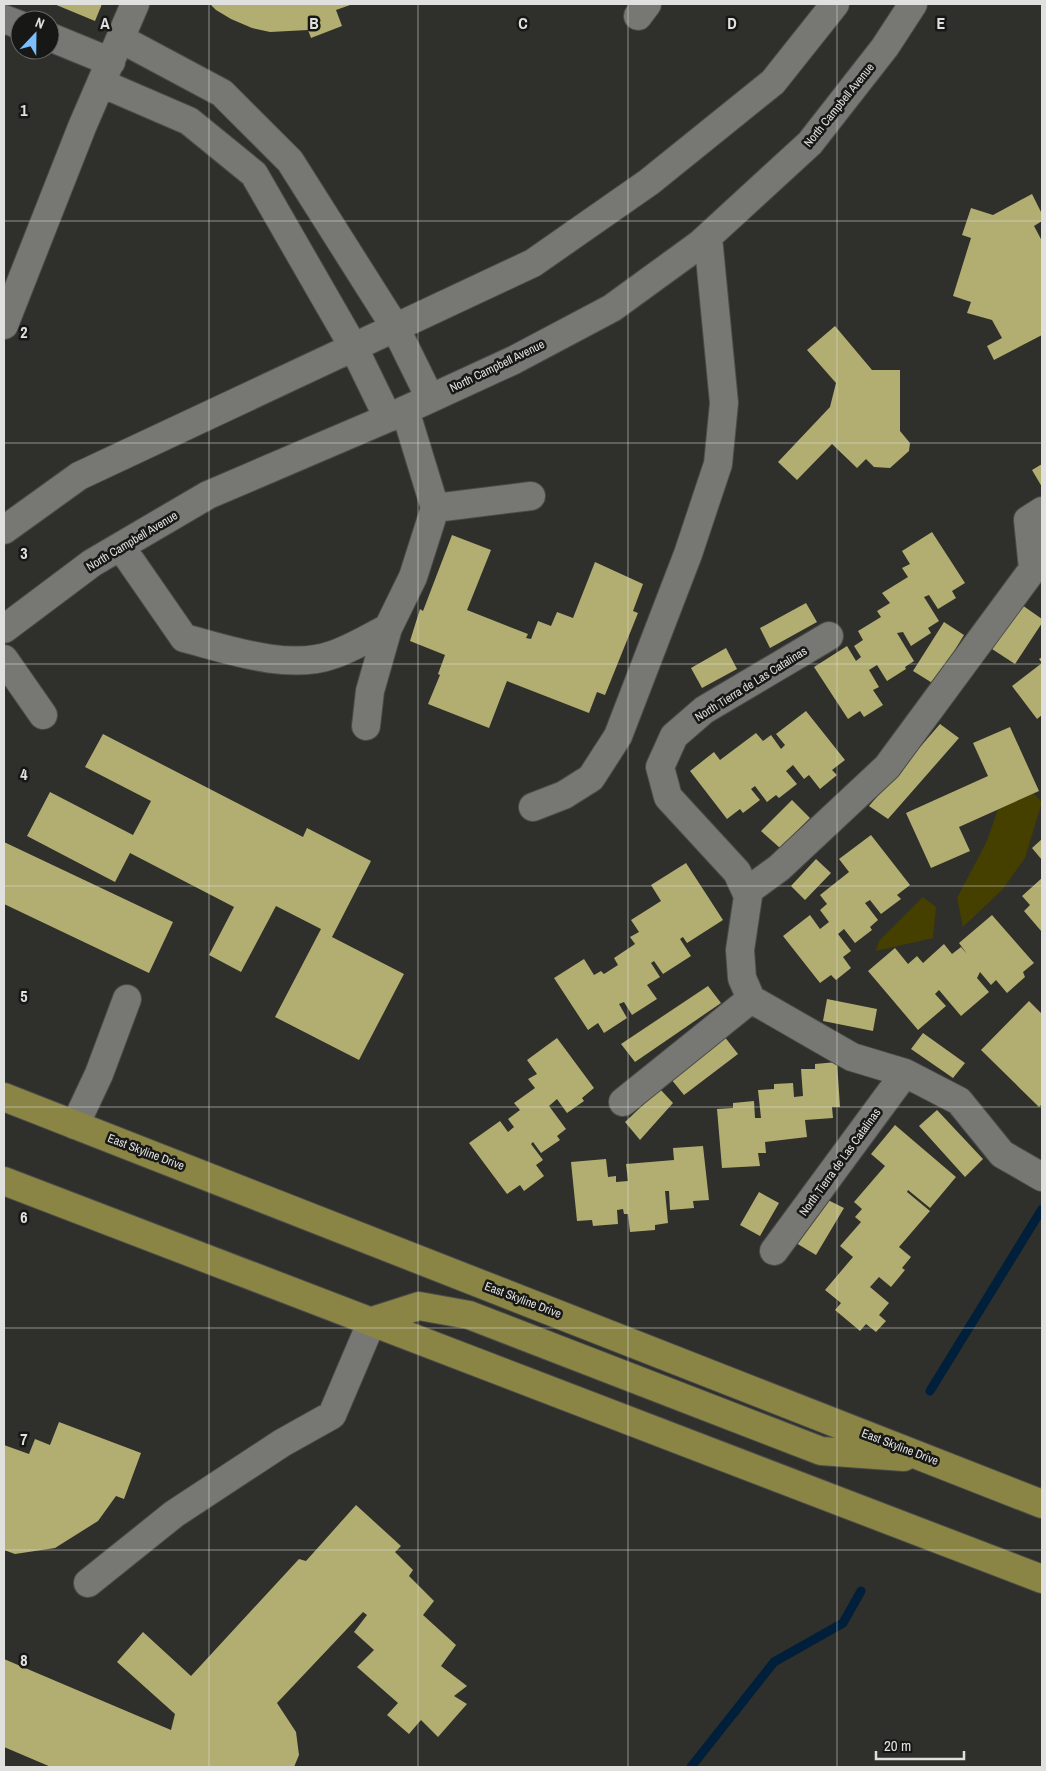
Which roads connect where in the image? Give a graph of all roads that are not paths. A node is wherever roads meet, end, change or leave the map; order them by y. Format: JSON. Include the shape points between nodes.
{"nodes":[{"id":1,"x":135,"y":4,"type":"edge"},
{"id":2,"x":835,"y":4,"type":"edge"},
{"id":3,"x":913,"y":4,"type":"edge"},
{"id":4,"x":60,"y":42,"type":"edge"},
{"id":5,"x":111,"y":61,"type":"junction"},
{"id":6,"x":708,"y":237,"type":"junction"},
{"id":7,"x":4,"y":325,"type":"edge"},
{"id":8,"x":395,"y":327,"type":"junction"},
{"id":9,"x":354,"y":348,"type":"junction"},
{"id":10,"x":430,"y":398,"type":"junction"},
{"id":11,"x":396,"y":414,"type":"junction"},
{"id":12,"x":531,"y":496,"type":"dead end"},
{"id":13,"x":435,"y":508,"type":"junction"},
{"id":14,"x":1042,"y":511,"type":"edge"},
{"id":15,"x":4,"y":530,"type":"edge"},
{"id":16,"x":121,"y":547,"type":"junction"},
{"id":17,"x":4,"y":628,"type":"edge"},
{"id":18,"x":388,"y":628,"type":"junction"},
{"id":19,"x":829,"y":636,"type":"dead end"},
{"id":20,"x":4,"y":659,"type":"edge"},
{"id":21,"x":43,"y":715,"type":"dead end"},
{"id":22,"x":366,"y":726,"type":"dead end"},
{"id":23,"x":533,"y":807,"type":"dead end"},
{"id":24,"x":746,"y":892,"type":"junction"},
{"id":25,"x":751,"y":999,"type":"junction"},
{"id":26,"x":127,"y":1000,"type":"dead end"},
{"id":27,"x":905,"y":1073,"type":"junction"},
{"id":28,"x":4,"y":1097,"type":"edge"},
{"id":29,"x":623,"y":1102,"type":"dead end"},
{"id":30,"x":75,"y":1125,"type":"junction"},
{"id":31,"x":1042,"y":1177,"type":"edge"},
{"id":32,"x":4,"y":1181,"type":"edge"},
{"id":33,"x":774,"y":1251,"type":"dead end"},
{"id":34,"x":372,"y":1321,"type":"junction"},
{"id":35,"x":932,"y":1460,"type":"junction"},
{"id":36,"x":1042,"y":1504,"type":"edge"},
{"id":37,"x":1042,"y":1579,"type":"edge"},
{"id":38,"x":88,"y":1583,"type":"dead end"}],
"edges":[{"from":1,"to":5,"type":"street"},
{"from":2,"to":8,"type":"street","via":[[773,82],[649,182],[533,263]]},
{"from":3,"to":6,"type":"street","name":"North Campbell Avenue","via":[[885,47],[810,143]]},
{"from":4,"to":5,"type":"street"},
{"from":5,"to":7,"type":"street"},
{"from":5,"to":8,"type":"street","via":[[222,94],[290,161]]},
{"from":5,"to":9,"type":"street","via":[[254,174]]},
{"from":6,"to":10,"type":"street","name":"North Campbell Avenue","via":[[612,308],[514,360]]},
{"from":6,"to":23,"type":"street","via":[[724,403],[718,464],[688,554],[618,736],[591,778]]},
{"from":8,"to":9,"type":"street"},
{"from":8,"to":10,"type":"street"},
{"from":9,"to":11,"type":"street"},
{"from":9,"to":15,"type":"street","via":[[79,476]]},
{"from":10,"to":11,"type":"street","name":"North Campbell Avenue"},
{"from":11,"to":13,"type":"street"},
{"from":11,"to":16,"type":"street","name":"North Campbell Avenue","via":[[208,496]]},
{"from":12,"to":13,"type":"street"},
{"from":13,"to":18,"type":"street","via":[[413,577]]},
{"from":14,"to":24,"type":"street","via":[[1028,520],[1033,570],[887,767],[779,868]]},
{"from":16,"to":17,"type":"street","name":"North Campbell Avenue","via":[[92,564]]},
{"from":16,"to":18,"type":"street","via":[[184,638],[293,661],[331,656]]},
{"from":18,"to":22,"type":"street","via":[[370,692]]},
{"from":19,"to":24,"type":"street","name":"North Tierra de Las Catalinas","via":[[704,710],[674,736],[660,767],[668,797],[737,872]]},
{"from":20,"to":21,"type":"street"},
{"from":24,"to":25,"type":"street","name":"North Tierra de Las Catalinas","via":[[740,950],[742,978]]},
{"from":25,"to":27,"type":"street","via":[[852,1057]]},
{"from":25,"to":29,"type":"street"},
{"from":26,"to":30,"type":"street","via":[[99,1074]]},
{"from":27,"to":31,"type":"street","via":[[959,1101],[1002,1154]]},
{"from":27,"to":33,"type":"street","name":"North Tierra de Las Catalinas"},
{"from":28,"to":30,"type":"main road","name":"East Skyline Drive"},
{"from":30,"to":35,"type":"main road","name":"East Skyline Drive"},
{"from":32,"to":34,"type":"main road"},
{"from":34,"to":35,"type":"main road","via":[[419,1306],[469,1315],[821,1451]]},
{"from":34,"to":37,"type":"main road"},
{"from":34,"to":38,"type":"street","via":[[332,1415],[282,1443],[174,1514]]},
{"from":35,"to":36,"type":"main road","name":"East Skyline Drive"}]}
